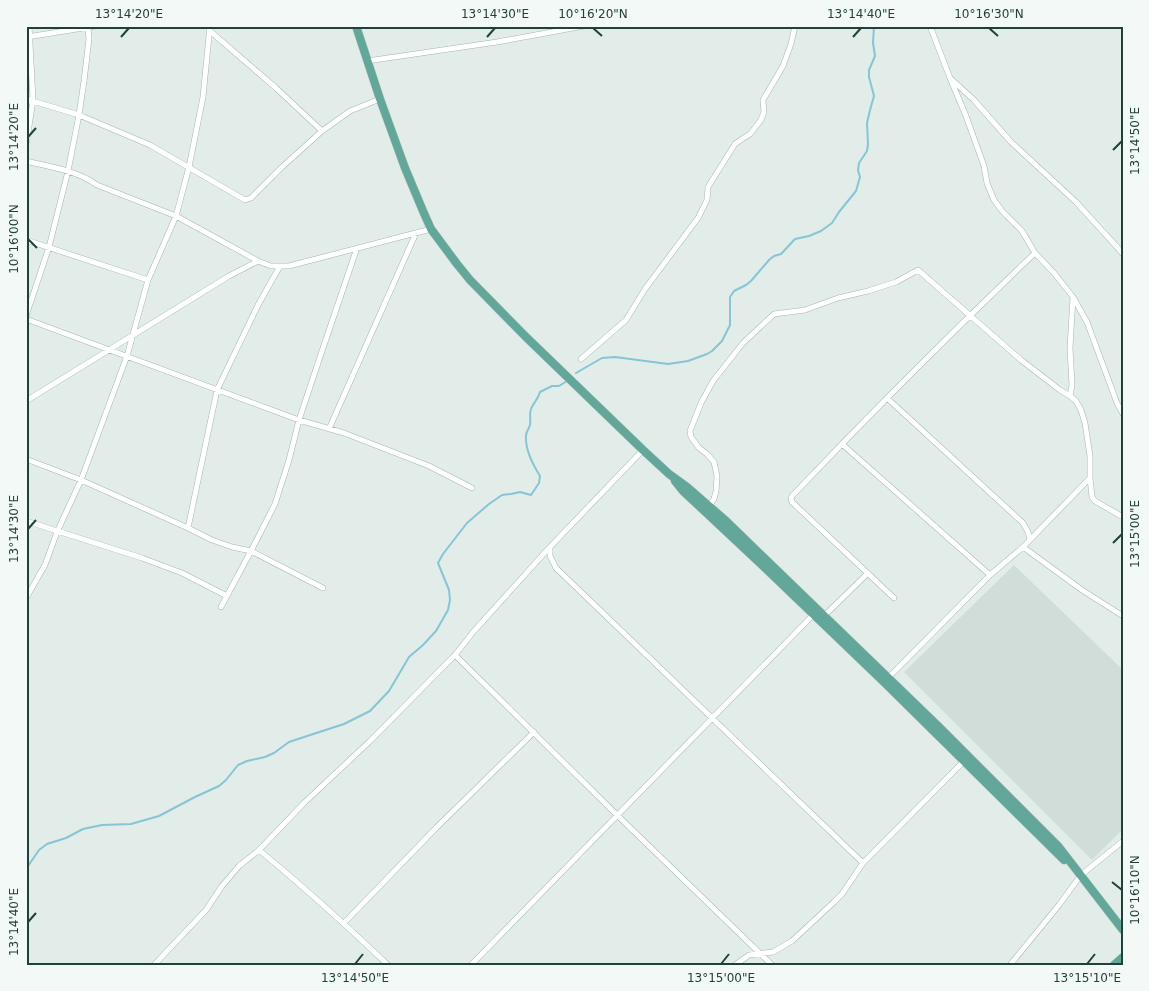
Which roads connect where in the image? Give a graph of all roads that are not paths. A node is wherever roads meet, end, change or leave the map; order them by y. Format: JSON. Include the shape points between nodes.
{"nodes":[{"id":1,"x":29,"y":26,"type":"edge"},
{"id":2,"x":96,"y":26,"type":"edge"},
{"id":3,"x":356,"y":26,"type":"edge"},
{"id":4,"x":584,"y":26,"type":"edge"},
{"id":5,"x":795,"y":26,"type":"edge"},
{"id":6,"x":930,"y":26,"type":"edge"},
{"id":7,"x":88,"y":28,"type":"junction"},
{"id":8,"x":210,"y":28,"type":"edge"},
{"id":9,"x":28,"y":37,"type":"edge"},
{"id":10,"x":367,"y":61,"type":"junction"},
{"id":11,"x":950,"y":78,"type":"junction"},
{"id":12,"x":380,"y":98,"type":"junction"},
{"id":13,"x":26,"y":99,"type":"edge"},
{"id":14,"x":33,"y":100,"type":"junction"},
{"id":15,"x":79,"y":115,"type":"junction"},
{"id":16,"x":322,"y":131,"type":"junction"},
{"id":17,"x":26,"y":145,"type":"edge"},
{"id":18,"x":26,"y":161,"type":"edge"},
{"id":19,"x":189,"y":168,"type":"junction"},
{"id":20,"x":68,"y":171,"type":"junction"},
{"id":21,"x":176,"y":216,"type":"junction"},
{"id":22,"x":432,"y":229,"type":"junction"},
{"id":23,"x":416,"y":233,"type":"junction"},
{"id":24,"x":26,"y":240,"type":"edge"},
{"id":25,"x":1123,"y":243,"type":"edge"},
{"id":26,"x":1117,"y":246,"type":"junction"},
{"id":27,"x":49,"y":247,"type":"junction"},
{"id":28,"x":357,"y":248,"type":"junction"},
{"id":29,"x":1034,"y":253,"type":"junction"},
{"id":30,"x":1123,"y":254,"type":"edge"},
{"id":31,"x":258,"y":261,"type":"junction"},
{"id":32,"x":280,"y":266,"type":"junction"},
{"id":33,"x":148,"y":280,"type":"junction"},
{"id":34,"x":1073,"y":297,"type":"junction"},
{"id":35,"x":970,"y":315,"type":"junction"},
{"id":36,"x":26,"y":318,"type":"edge"},
{"id":37,"x":132,"y":335,"type":"junction"},
{"id":38,"x":109,"y":349,"type":"junction"},
{"id":39,"x":127,"y":356,"type":"junction"},
{"id":40,"x":581,"y":359,"type":"dead end"},
{"id":41,"x":217,"y":390,"type":"junction"},
{"id":42,"x":1070,"y":396,"type":"junction"},
{"id":43,"x":888,"y":398,"type":"junction"},
{"id":44,"x":26,"y":401,"type":"edge"},
{"id":45,"x":1123,"y":414,"type":"edge"},
{"id":46,"x":300,"y":420,"type":"junction"},
{"id":47,"x":329,"y":429,"type":"junction"},
{"id":48,"x":842,"y":444,"type":"junction"},
{"id":49,"x":643,"y":450,"type":"junction"},
{"id":50,"x":26,"y":459,"type":"edge"},
{"id":51,"x":669,"y":474,"type":"junction"},
{"id":52,"x":1090,"y":478,"type":"junction"},
{"id":53,"x":81,"y":480,"type":"junction"},
{"id":54,"x":472,"y":488,"type":"dead end"},
{"id":55,"x":709,"y":506,"type":"junction"},
{"id":56,"x":1123,"y":517,"type":"edge"},
{"id":57,"x":26,"y":522,"type":"edge"},
{"id":58,"x":188,"y":528,"type":"junction"},
{"id":59,"x":56,"y":532,"type":"junction"},
{"id":60,"x":1030,"y":539,"type":"junction"},
{"id":61,"x":550,"y":547,"type":"junction"},
{"id":62,"x":1023,"y":547,"type":"junction"},
{"id":63,"x":251,"y":551,"type":"junction"},
{"id":64,"x":868,"y":572,"type":"junction"},
{"id":65,"x":990,"y":575,"type":"junction"},
{"id":66,"x":324,"y":588,"type":"dead end"},
{"id":67,"x":228,"y":596,"type":"junction"},
{"id":68,"x":26,"y":598,"type":"edge"},
{"id":69,"x":894,"y":598,"type":"dead end"},
{"id":70,"x":221,"y":607,"type":"dead end"},
{"id":71,"x":819,"y":615,"type":"junction"},
{"id":72,"x":1123,"y":616,"type":"edge"},
{"id":73,"x":455,"y":656,"type":"junction"},
{"id":74,"x":889,"y":677,"type":"junction"},
{"id":75,"x":712,"y":718,"type":"junction"},
{"id":76,"x":534,"y":732,"type":"junction"},
{"id":77,"x":967,"y":759,"type":"junction"},
{"id":78,"x":616,"y":815,"type":"junction"},
{"id":79,"x":1122,"y":843,"type":"edge"},
{"id":80,"x":259,"y":850,"type":"junction"},
{"id":81,"x":863,"y":863,"type":"junction"},
{"id":82,"x":1081,"y":875,"type":"junction"},
{"id":83,"x":344,"y":923,"type":"junction"},
{"id":84,"x":1123,"y":930,"type":"edge"},
{"id":85,"x":760,"y":953,"type":"junction"},
{"id":86,"x":1123,"y":957,"type":"edge"},
{"id":87,"x":154,"y":965,"type":"edge"},
{"id":88,"x":388,"y":965,"type":"edge"},
{"id":89,"x":471,"y":965,"type":"edge"},
{"id":90,"x":735,"y":965,"type":"edge"},
{"id":91,"x":772,"y":965,"type":"edge"},
{"id":92,"x":1010,"y":965,"type":"edge"},
{"id":93,"x":1114,"y":965,"type":"edge"}],
"edges":[{"from":1,"to":9,"type":"street"},
{"from":2,"to":7,"type":"street"},
{"from":3,"to":10,"type":"main road"},
{"from":4,"to":10,"type":"street"},
{"from":5,"to":40,"type":"street","via":[[783,66],[763,100],[762,120],[735,144],[708,187],[707,200],[698,218],[626,320]]},
{"from":6,"to":11,"type":"street"},
{"from":7,"to":9,"type":"street"},
{"from":7,"to":15,"type":"street"},
{"from":8,"to":16,"type":"street"},
{"from":8,"to":19,"type":"street","via":[[203,97]]},
{"from":9,"to":14,"type":"street"},
{"from":10,"to":12,"type":"main road"},
{"from":11,"to":26,"type":"street"},
{"from":11,"to":29,"type":"street","via":[[994,200],[1022,231]]},
{"from":12,"to":16,"type":"street","via":[[350,111]]},
{"from":12,"to":22,"type":"main road","via":[[405,168]]},
{"from":13,"to":14,"type":"street"},
{"from":14,"to":15,"type":"street"},
{"from":14,"to":17,"type":"street"},
{"from":15,"to":19,"type":"street","via":[[150,145]]},
{"from":15,"to":20,"type":"street"},
{"from":16,"to":19,"type":"street","via":[[248,200]]},
{"from":18,"to":20,"type":"street"},
{"from":19,"to":21,"type":"street"},
{"from":20,"to":21,"type":"street"},
{"from":20,"to":27,"type":"street"},
{"from":21,"to":31,"type":"street"},
{"from":21,"to":33,"type":"street"},
{"from":22,"to":23,"type":"street"},
{"from":22,"to":49,"type":"main road","via":[[470,280]]},
{"from":23,"to":28,"type":"street"},
{"from":23,"to":47,"type":"street"},
{"from":24,"to":27,"type":"street"},
{"from":25,"to":26,"type":"street"},
{"from":26,"to":30,"type":"street"},
{"from":27,"to":33,"type":"street"},
{"from":27,"to":36,"type":"street"},
{"from":28,"to":32,"type":"street"},
{"from":28,"to":46,"type":"street"},
{"from":29,"to":34,"type":"street"},
{"from":29,"to":35,"type":"street"},
{"from":31,"to":32,"type":"street"},
{"from":31,"to":37,"type":"street"},
{"from":32,"to":41,"type":"street"},
{"from":33,"to":37,"type":"street"},
{"from":34,"to":42,"type":"street"},
{"from":34,"to":45,"type":"street","via":[[1087,322]]},
{"from":35,"to":42,"type":"street","via":[[1021,360]]},
{"from":35,"to":43,"type":"street"},
{"from":35,"to":55,"type":"street","via":[[918,270],[896,282],[868,291],[793,313],[774,314],[743,343],[713,381],[692,425],[691,437],[714,462],[717,476],[714,499]]},
{"from":36,"to":38,"type":"street"},
{"from":37,"to":38,"type":"street"},
{"from":37,"to":39,"type":"street"},
{"from":38,"to":39,"type":"street"},
{"from":38,"to":44,"type":"street"},
{"from":39,"to":41,"type":"street"},
{"from":39,"to":53,"type":"street"},
{"from":41,"to":46,"type":"street"},
{"from":41,"to":58,"type":"street"},
{"from":42,"to":52,"type":"street","via":[[1081,410],[1085,424]]},
{"from":43,"to":48,"type":"street"},
{"from":43,"to":60,"type":"street","via":[[1023,523]]},
{"from":46,"to":47,"type":"street"},
{"from":46,"to":63,"type":"street","via":[[275,504]]},
{"from":47,"to":54,"type":"street","via":[[429,466]]},
{"from":48,"to":64,"type":"street","via":[[791,499]]},
{"from":48,"to":65,"type":"street"},
{"from":49,"to":51,"type":"main road"},
{"from":49,"to":61,"type":"street"},
{"from":50,"to":53,"type":"street"},
{"from":51,"to":55,"type":"main road"},
{"from":51,"to":71,"type":"main road","via":[[683,492]]},
{"from":52,"to":56,"type":"street","via":[[1095,501]]},
{"from":52,"to":60,"type":"street"},
{"from":53,"to":58,"type":"street"},
{"from":53,"to":59,"type":"street"},
{"from":55,"to":71,"type":"main road","via":[[766,558]]},
{"from":57,"to":59,"type":"street"},
{"from":58,"to":63,"type":"street","via":[[212,540]]},
{"from":59,"to":67,"type":"street","via":[[142,558]]},
{"from":59,"to":68,"type":"street","via":[[45,565]]},
{"from":60,"to":62,"type":"street"},
{"from":61,"to":73,"type":"street"},
{"from":61,"to":75,"type":"street","via":[[556,568]]},
{"from":62,"to":65,"type":"street"},
{"from":62,"to":72,"type":"street"},
{"from":63,"to":66,"type":"street"},
{"from":63,"to":67,"type":"street"},
{"from":64,"to":69,"type":"street"},
{"from":64,"to":71,"type":"street"},
{"from":65,"to":74,"type":"street"},
{"from":67,"to":70,"type":"street"},
{"from":71,"to":74,"type":"main road"},
{"from":71,"to":75,"type":"street"},
{"from":71,"to":77,"type":"main road","via":[[902,700]]},
{"from":73,"to":76,"type":"street"},
{"from":73,"to":80,"type":"street"},
{"from":74,"to":77,"type":"main road"},
{"from":75,"to":78,"type":"street"},
{"from":75,"to":81,"type":"street"},
{"from":76,"to":78,"type":"street"},
{"from":76,"to":83,"type":"street"},
{"from":77,"to":81,"type":"street"},
{"from":77,"to":82,"type":"main road"},
{"from":78,"to":85,"type":"street"},
{"from":78,"to":89,"type":"street"},
{"from":79,"to":82,"type":"street"},
{"from":80,"to":83,"type":"street"},
{"from":80,"to":87,"type":"street","via":[[240,866],[206,910]]},
{"from":81,"to":85,"type":"street","via":[[842,894],[792,941],[773,952]]},
{"from":82,"to":84,"type":"main road"},
{"from":82,"to":92,"type":"street"},
{"from":83,"to":88,"type":"street"},
{"from":85,"to":90,"type":"street","via":[[749,955]]},
{"from":85,"to":91,"type":"street"},
{"from":86,"to":93,"type":"main road"}]}
